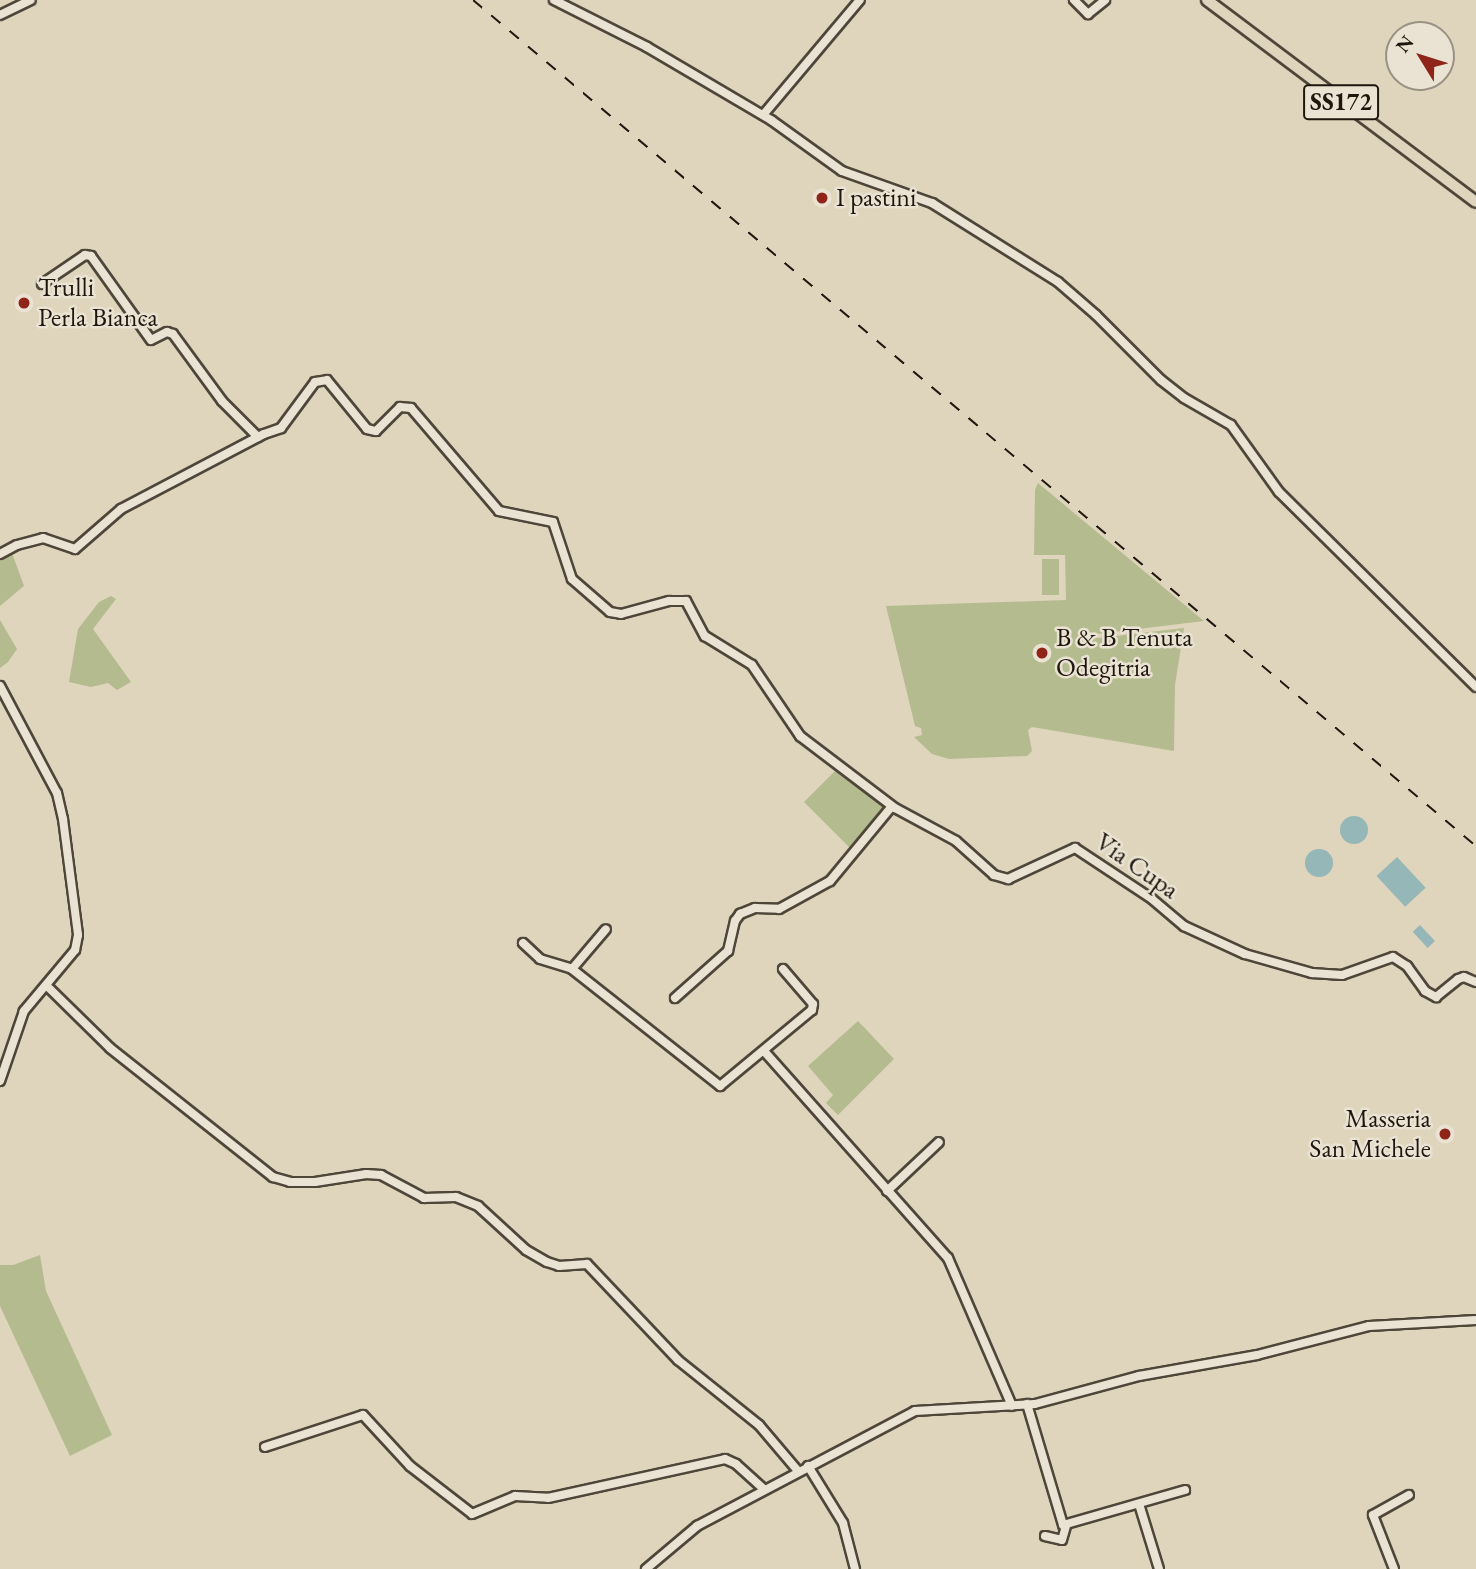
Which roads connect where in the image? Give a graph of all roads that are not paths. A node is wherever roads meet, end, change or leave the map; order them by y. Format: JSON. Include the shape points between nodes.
{"nodes":[{"id":1,"x":32,"y":0,"type":"edge"},
{"id":2,"x":554,"y":0,"type":"edge"},
{"id":3,"x":860,"y":0,"type":"edge"},
{"id":4,"x":1074,"y":0,"type":"edge"},
{"id":5,"x":1105,"y":0,"type":"edge"},
{"id":6,"x":1207,"y":0,"type":"edge"},
{"id":7,"x":0,"y":15,"type":"edge"},
{"id":8,"x":763,"y":116,"type":"junction"},
{"id":9,"x":1476,"y":202,"type":"edge"},
{"id":10,"x":42,"y":284,"type":"dead end"},
{"id":11,"x":258,"y":437,"type":"junction"},
{"id":12,"x":0,"y":554,"type":"edge"},
{"id":13,"x":0,"y":685,"type":"edge"},
{"id":14,"x":1476,"y":687,"type":"edge"},
{"id":15,"x":892,"y":806,"type":"junction"},
{"id":16,"x":606,"y":929,"type":"dead end"},
{"id":17,"x":523,"y":943,"type":"dead end"},
{"id":18,"x":572,"y":969,"type":"junction"},
{"id":19,"x":783,"y":969,"type":"dead end"},
{"id":20,"x":1476,"y":982,"type":"edge"},
{"id":21,"x":47,"y":986,"type":"junction"},
{"id":22,"x":675,"y":999,"type":"dead end"},
{"id":23,"x":764,"y":1051,"type":"junction"},
{"id":24,"x":0,"y":1081,"type":"edge"},
{"id":25,"x":939,"y":1142,"type":"dead end"},
{"id":26,"x":887,"y":1191,"type":"junction"},
{"id":27,"x":1476,"y":1320,"type":"edge"},
{"id":28,"x":1027,"y":1404,"type":"junction"},
{"id":29,"x":1012,"y":1406,"type":"junction"},
{"id":30,"x":265,"y":1447,"type":"dead end"},
{"id":31,"x":808,"y":1466,"type":"junction"},
{"id":32,"x":799,"y":1471,"type":"junction"},
{"id":33,"x":764,"y":1489,"type":"junction"},
{"id":34,"x":1185,"y":1490,"type":"dead end"},
{"id":35,"x":1409,"y":1495,"type":"dead end"},
{"id":36,"x":1139,"y":1504,"type":"junction"},
{"id":37,"x":1066,"y":1526,"type":"junction"},
{"id":38,"x":1045,"y":1536,"type":"dead end"},
{"id":39,"x":646,"y":1569,"type":"edge"},
{"id":40,"x":855,"y":1569,"type":"edge"},
{"id":41,"x":1159,"y":1569,"type":"edge"},
{"id":42,"x":1394,"y":1569,"type":"edge"}],
"edges":[{"from":1,"to":7,"type":"street"},
{"from":2,"to":8,"type":"street","via":[[647,47]]},
{"from":3,"to":8,"type":"street"},
{"from":4,"to":5,"type":"street","via":[[1088,14]]},
{"from":6,"to":9,"type":"main road","number":"SS172"},
{"from":8,"to":14,"type":"street","via":[[842,171],[932,204],[1058,282],[1161,380],[1231,425],[1279,492]]},
{"from":10,"to":11,"type":"street","via":[[85,255],[91,256],[151,340],[167,332],[173,334],[222,401]]},
{"from":11,"to":12,"type":"street","via":[[121,509],[75,549],[43,538]]},
{"from":11,"to":15,"type":"street","name":"Via Cupa","via":[[281,428],[315,382],[327,380],[367,429],[376,431],[400,407],[411,408],[499,511],[553,522],[572,579],[610,612],[621,614],[686,601],[705,636],[752,665],[800,736]]},
{"from":13,"to":21,"type":"street","via":[[57,793],[63,819],[77,944]]},
{"from":15,"to":20,"type":"street","name":"Via Cupa","via":[[956,841],[1003,879],[1075,848],[1153,899],[1184,926],[1245,954],[1312,974],[1342,975],[1393,957],[1436,997],[1458,979]]},
{"from":15,"to":22,"type":"street","via":[[830,881],[779,909],[755,908],[740,914],[728,951]]},
{"from":16,"to":18,"type":"street"},
{"from":17,"to":18,"type":"street","via":[[540,959]]},
{"from":18,"to":23,"type":"street","via":[[718,1086]]},
{"from":19,"to":23,"type":"street","via":[[813,1007]]},
{"from":21,"to":24,"type":"street","via":[[24,1011]]},
{"from":21,"to":32,"type":"street","via":[[110,1048],[273,1177],[315,1182],[381,1175],[424,1198],[456,1197],[478,1206],[526,1250],[547,1262],[587,1264],[677,1360],[759,1425]]},
{"from":23,"to":26,"type":"street"},
{"from":25,"to":26,"type":"street"},
{"from":26,"to":29,"type":"street","via":[[947,1258]]},
{"from":27,"to":28,"type":"street","via":[[1369,1326]]},
{"from":28,"to":29,"type":"street"},
{"from":28,"to":37,"type":"street","via":[[1060,1523]]},
{"from":29,"to":31,"type":"street","via":[[915,1411]]},
{"from":30,"to":33,"type":"street","via":[[363,1415],[410,1466],[472,1514],[515,1496],[548,1498],[726,1460]]},
{"from":31,"to":32,"type":"street"},
{"from":31,"to":40,"type":"street","via":[[843,1523]]},
{"from":32,"to":33,"type":"street"},
{"from":33,"to":39,"type":"street","via":[[697,1526]]},
{"from":34,"to":36,"type":"street"},
{"from":35,"to":42,"type":"street","via":[[1373,1515]]},
{"from":36,"to":37,"type":"street"},
{"from":36,"to":41,"type":"street"},
{"from":37,"to":38,"type":"street","via":[[1062,1540]]}]}
